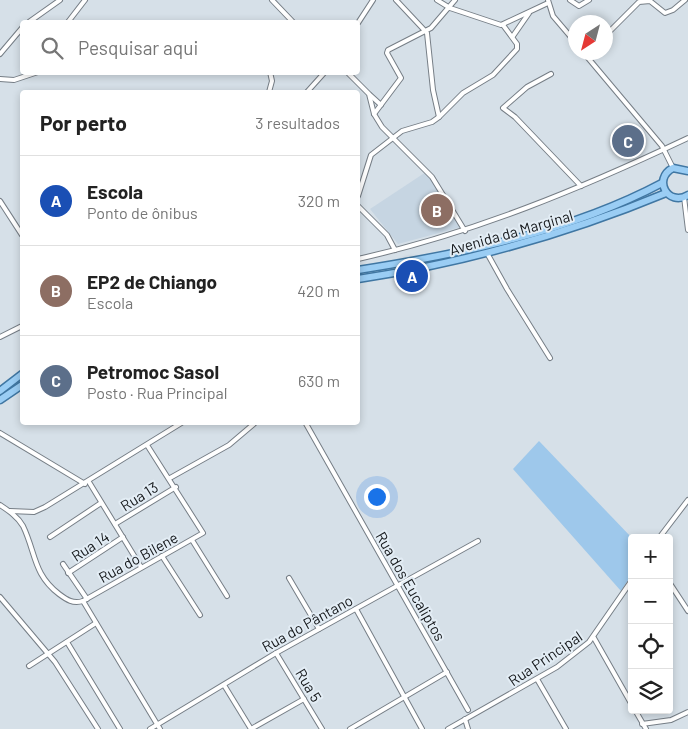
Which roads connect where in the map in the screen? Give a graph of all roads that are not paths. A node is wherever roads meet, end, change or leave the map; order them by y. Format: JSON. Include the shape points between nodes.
{"nodes":[{"id":1,"x":60,"y":0,"type":"edge"},
{"id":2,"x":85,"y":0,"type":"edge"},
{"id":3,"x":272,"y":0,"type":"edge"},
{"id":4,"x":373,"y":0,"type":"edge"},
{"id":5,"x":396,"y":0,"type":"edge"},
{"id":6,"x":437,"y":0,"type":"edge"},
{"id":7,"x":455,"y":0,"type":"edge"},
{"id":8,"x":570,"y":0,"type":"edge"},
{"id":9,"x":589,"y":0,"type":"edge"},
{"id":10,"x":686,"y":0,"type":"edge"},
{"id":11,"x":548,"y":1,"type":"edge"},
{"id":12,"x":688,"y":4,"type":"edge"},
{"id":13,"x":450,"y":8,"type":"junction"},
{"id":14,"x":530,"y":11,"type":"junction"},
{"id":15,"x":32,"y":20,"type":"edge"},
{"id":16,"x":70,"y":20,"type":"edge"},
{"id":17,"x":292,"y":20,"type":"edge"},
{"id":18,"x":360,"y":20,"type":"edge"},
{"id":19,"x":503,"y":25,"type":"junction"},
{"id":20,"x":613,"y":28,"type":"edge"},
{"id":21,"x":20,"y":30,"type":"edge"},
{"id":22,"x":426,"y":31,"type":"junction"},
{"id":23,"x":568,"y":34,"type":"edge"},
{"id":24,"x":513,"y":36,"type":"junction"},
{"id":25,"x":0,"y":54,"type":"edge"},
{"id":26,"x":591,"y":60,"type":"edge"},
{"id":27,"x":551,"y":74,"type":"dead end"},
{"id":28,"x":29,"y":75,"type":"edge"},
{"id":29,"x":271,"y":75,"type":"edge"},
{"id":30,"x":322,"y":75,"type":"edge"},
{"id":31,"x":350,"y":75,"type":"edge"},
{"id":32,"x":0,"y":79,"type":"edge"},
{"id":33,"x":270,"y":90,"type":"edge"},
{"id":34,"x":309,"y":90,"type":"edge"},
{"id":35,"x":369,"y":94,"type":"junction"},
{"id":36,"x":381,"y":105,"type":"junction"},
{"id":37,"x":374,"y":114,"type":"junction"},
{"id":38,"x":439,"y":117,"type":"junction"},
{"id":39,"x":688,"y":138,"type":"edge"},
{"id":40,"x":393,"y":139,"type":"junction"},
{"id":41,"x":664,"y":150,"type":"junction"},
{"id":42,"x":673,"y":168,"type":"junction"},
{"id":43,"x":687,"y":169,"type":"edge"},
{"id":44,"x":360,"y":178,"type":"edge"},
{"id":45,"x":363,"y":179,"type":"junction"},
{"id":46,"x":662,"y":184,"type":"junction"},
{"id":47,"x":581,"y":186,"type":"junction"},
{"id":48,"x":360,"y":189,"type":"edge"},
{"id":49,"x":666,"y":193,"type":"junction"},
{"id":50,"x":686,"y":196,"type":"edge"},
{"id":51,"x":0,"y":201,"type":"edge"},
{"id":52,"x":360,"y":208,"type":"edge"},
{"id":53,"x":688,"y":230,"type":"edge"},
{"id":54,"x":465,"y":231,"type":"junction"},
{"id":55,"x":20,"y":232,"type":"edge"},
{"id":56,"x":395,"y":250,"type":"junction"},
{"id":57,"x":487,"y":253,"type":"junction"},
{"id":58,"x":360,"y":259,"type":"edge"},
{"id":59,"x":360,"y":270,"type":"edge"},
{"id":60,"x":360,"y":279,"type":"edge"},
{"id":61,"x":20,"y":327,"type":"edge"},
{"id":62,"x":0,"y":337,"type":"edge"},
{"id":63,"x":550,"y":358,"type":"dead end"},
{"id":64,"x":20,"y":376,"type":"edge"},
{"id":65,"x":20,"y":386,"type":"edge"},
{"id":66,"x":0,"y":391,"type":"edge"},
{"id":67,"x":0,"y":400,"type":"edge"},
{"id":68,"x":178,"y":425,"type":"edge"},
{"id":69,"x":252,"y":425,"type":"edge"},
{"id":70,"x":307,"y":425,"type":"edge"},
{"id":71,"x":0,"y":433,"type":"edge"},
{"id":72,"x":148,"y":445,"type":"junction"},
{"id":73,"x":170,"y":478,"type":"junction"},
{"id":74,"x":87,"y":483,"type":"junction"},
{"id":75,"x":176,"y":487,"type":"junction"},
{"id":76,"x":688,"y":500,"type":"edge"},
{"id":77,"x":101,"y":503,"type":"junction"},
{"id":78,"x":0,"y":505,"type":"edge"},
{"id":79,"x":9,"y":511,"type":"junction"},
{"id":80,"x":115,"y":524,"type":"junction"},
{"id":81,"x":661,"y":534,"type":"edge"},
{"id":82,"x":50,"y":537,"type":"dead end"},
{"id":83,"x":124,"y":537,"type":"junction"},
{"id":84,"x":192,"y":540,"type":"junction"},
{"id":85,"x":478,"y":542,"type":"dead end"},
{"id":86,"x":162,"y":556,"type":"junction"},
{"id":87,"x":63,"y":564,"type":"dead end"},
{"id":88,"x":142,"y":567,"type":"junction"},
{"id":89,"x":68,"y":573,"type":"junction"},
{"id":90,"x":289,"y":578,"type":"dead end"},
{"id":91,"x":397,"y":586,"type":"junction"},
{"id":92,"x":628,"y":586,"type":"edge"},
{"id":93,"x":673,"y":588,"type":"edge"},
{"id":94,"x":227,"y":596,"type":"dead end"},
{"id":95,"x":0,"y":597,"type":"edge"},
{"id":96,"x":85,"y":600,"type":"junction"},
{"id":97,"x":356,"y":609,"type":"junction"},
{"id":98,"x":688,"y":611,"type":"edge"},
{"id":99,"x":200,"y":615,"type":"dead end"},
{"id":100,"x":96,"y":623,"type":"junction"},
{"id":101,"x":319,"y":630,"type":"junction"},
{"id":102,"x":594,"y":638,"type":"junction"},
{"id":103,"x":67,"y":642,"type":"junction"},
{"id":104,"x":49,"y":653,"type":"junction"},
{"id":105,"x":276,"y":653,"type":"junction"},
{"id":106,"x":29,"y":666,"type":"dead end"},
{"id":107,"x":447,"y":672,"type":"junction"},
{"id":108,"x":537,"y":679,"type":"junction"},
{"id":109,"x":224,"y":685,"type":"junction"},
{"id":110,"x":404,"y":697,"type":"junction"},
{"id":111,"x":628,"y":698,"type":"edge"},
{"id":112,"x":304,"y":699,"type":"junction"},
{"id":113,"x":468,"y":710,"type":"junction"},
{"id":114,"x":688,"y":712,"type":"edge"},
{"id":115,"x":477,"y":713,"type":"junction"},
{"id":116,"x":637,"y":714,"type":"edge"},
{"id":117,"x":467,"y":719,"type":"junction"},
{"id":118,"x":642,"y":724,"type":"junction"},
{"id":119,"x":159,"y":727,"type":"edge"},
{"id":120,"x":98,"y":729,"type":"edge"},
{"id":121,"x":120,"y":729,"type":"edge"},
{"id":122,"x":150,"y":729,"type":"edge"},
{"id":123,"x":251,"y":729,"type":"edge"},
{"id":124,"x":322,"y":729,"type":"edge"},
{"id":125,"x":350,"y":729,"type":"edge"},
{"id":126,"x":422,"y":729,"type":"edge"},
{"id":127,"x":448,"y":729,"type":"edge"},
{"id":128,"x":468,"y":729,"type":"edge"},
{"id":129,"x":566,"y":729,"type":"edge"},
{"id":130,"x":646,"y":729,"type":"edge"}],
"edges":[{"from":1,"to":15,"type":"street"},
{"from":2,"to":16,"type":"street"},
{"from":3,"to":17,"type":"street"},
{"from":4,"to":18,"type":"street"},
{"from":5,"to":22,"type":"street"},
{"from":6,"to":13,"type":"street"},
{"from":7,"to":13,"type":"street"},
{"from":8,"to":9,"type":"street","via":[[579,6]]},
{"from":10,"to":12,"type":"street"},
{"from":10,"to":20,"type":"street","via":[[665,13],[650,1],[642,1]]},
{"from":11,"to":14,"type":"street"},
{"from":11,"to":23,"type":"street","via":[[553,16]]},
{"from":13,"to":19,"type":"street"},
{"from":13,"to":22,"type":"street"},
{"from":14,"to":19,"type":"street"},
{"from":14,"to":24,"type":"street"},
{"from":19,"to":24,"type":"street"},
{"from":21,"to":25,"type":"street"},
{"from":22,"to":36,"type":"street","via":[[388,50],[401,78]]},
{"from":22,"to":38,"type":"street"},
{"from":24,"to":38,"type":"street","via":[[518,47],[515,52],[493,75],[463,93]]},
{"from":26,"to":41,"type":"street"},
{"from":27,"to":47,"type":"street","via":[[526,87],[503,108]]},
{"from":28,"to":32,"type":"street","via":[[14,80]]},
{"from":29,"to":33,"type":"street"},
{"from":30,"to":34,"type":"street"},
{"from":31,"to":35,"type":"street"},
{"from":35,"to":36,"type":"street"},
{"from":35,"to":37,"type":"street"},
{"from":36,"to":37,"type":"street"},
{"from":37,"to":40,"type":"street"},
{"from":38,"to":40,"type":"street","via":[[402,131]]},
{"from":39,"to":41,"type":"street"},
{"from":40,"to":45,"type":"street","via":[[371,155]]},
{"from":40,"to":54,"type":"street","via":[[432,176]]},
{"from":41,"to":42,"type":"street"},
{"from":41,"to":47,"type":"street"},
{"from":42,"to":43,"type":"main road"},
{"from":42,"to":46,"type":"main road","via":[[665,174]]},
{"from":44,"to":45,"type":"street"},
{"from":45,"to":48,"type":"street"},
{"from":46,"to":49,"type":"main road"},
{"from":46,"to":59,"type":"main road","name":"Avenida da Marginal","via":[[614,205],[500,242],[409,263]]},
{"from":47,"to":54,"type":"street"},
{"from":49,"to":50,"type":"main road","via":[[673,197]]},
{"from":49,"to":57,"type":"main road","name":"Avenida da Marginal","via":[[582,226]]},
{"from":50,"to":53,"type":"street"},
{"from":51,"to":55,"type":"street"},
{"from":52,"to":56,"type":"street","via":[[387,235]]},
{"from":54,"to":56,"type":"street"},
{"from":56,"to":58,"type":"street"},
{"from":57,"to":60,"type":"main road","name":"Avenida da Marginal","via":[[411,271]]},
{"from":57,"to":63,"type":"street"},
{"from":61,"to":62,"type":"street"},
{"from":64,"to":66,"type":"main road"},
{"from":65,"to":67,"type":"main road"},
{"from":68,"to":72,"type":"street"},
{"from":69,"to":73,"type":"street","via":[[229,445]]},
{"from":70,"to":91,"type":"street","name":"Rua dos Eucaliptos"},
{"from":71,"to":74,"type":"street"},
{"from":72,"to":73,"type":"street"},
{"from":72,"to":74,"type":"street"},
{"from":73,"to":75,"type":"street"},
{"from":74,"to":77,"type":"street"},
{"from":74,"to":79,"type":"street","via":[[39,510]]},
{"from":75,"to":80,"type":"street","name":"Rua 13"},
{"from":75,"to":84,"type":"street","name":"Rua do Bilene","via":[[203,533]]},
{"from":76,"to":81,"type":"street"},
{"from":77,"to":80,"type":"street"},
{"from":77,"to":82,"type":"street"},
{"from":78,"to":79,"type":"street"},
{"from":79,"to":96,"type":"street","via":[[23,526],[38,570],[47,584],[69,602]]},
{"from":80,"to":83,"type":"street"},
{"from":83,"to":88,"type":"street"},
{"from":83,"to":89,"type":"street","name":"Rua 14"},
{"from":84,"to":86,"type":"street","name":"Rua do Bilene"},
{"from":84,"to":94,"type":"street"},
{"from":85,"to":91,"type":"street","name":"Rua do Pântano"},
{"from":86,"to":88,"type":"street","name":"Rua do Bilene"},
{"from":86,"to":99,"type":"street"},
{"from":87,"to":89,"type":"street"},
{"from":88,"to":96,"type":"street","name":"Rua do Bilene"},
{"from":89,"to":96,"type":"street"},
{"from":90,"to":101,"type":"street"},
{"from":91,"to":97,"type":"street","name":"Rua do Pântano"},
{"from":91,"to":107,"type":"street","name":"Rua dos Eucaliptos"},
{"from":92,"to":102,"type":"street","name":"Rua Principal"},
{"from":93,"to":98,"type":"street"},
{"from":95,"to":104,"type":"street","via":[[29,634]]},
{"from":96,"to":100,"type":"street"},
{"from":97,"to":101,"type":"street","name":"Rua do Pântano"},
{"from":97,"to":110,"type":"street"},
{"from":100,"to":103,"type":"street"},
{"from":100,"to":119,"type":"street"},
{"from":101,"to":105,"type":"street","name":"Rua do Pântano"},
{"from":102,"to":108,"type":"street","name":"Rua Principal"},
{"from":102,"to":111,"type":"street"},
{"from":103,"to":104,"type":"street"},
{"from":103,"to":121,"type":"street"},
{"from":104,"to":106,"type":"street"},
{"from":104,"to":120,"type":"street"},
{"from":105,"to":109,"type":"street","name":"Rua do Pântano"},
{"from":105,"to":112,"type":"street","name":"Rua 5"},
{"from":107,"to":110,"type":"street"},
{"from":107,"to":113,"type":"street","name":"Rua dos Eucaliptos"},
{"from":108,"to":115,"type":"street","name":"Rua Principal"},
{"from":108,"to":129,"type":"street"},
{"from":109,"to":119,"type":"street","name":"Rua do Pântano"},
{"from":109,"to":123,"type":"street"},
{"from":110,"to":125,"type":"street"},
{"from":110,"to":126,"type":"street"},
{"from":112,"to":123,"type":"street"},
{"from":112,"to":124,"type":"street","name":"Rua 5"},
{"from":113,"to":115,"type":"street"},
{"from":113,"to":117,"type":"street"},
{"from":114,"to":118,"type":"street","via":[[671,720]]},
{"from":115,"to":117,"type":"street","name":"Rua Principal"},
{"from":116,"to":118,"type":"street"},
{"from":117,"to":127,"type":"street","name":"Rua Principal"},
{"from":117,"to":128,"type":"street"},
{"from":118,"to":130,"type":"street"},
{"from":119,"to":122,"type":"street","name":"Rua do Pântano"}]}
